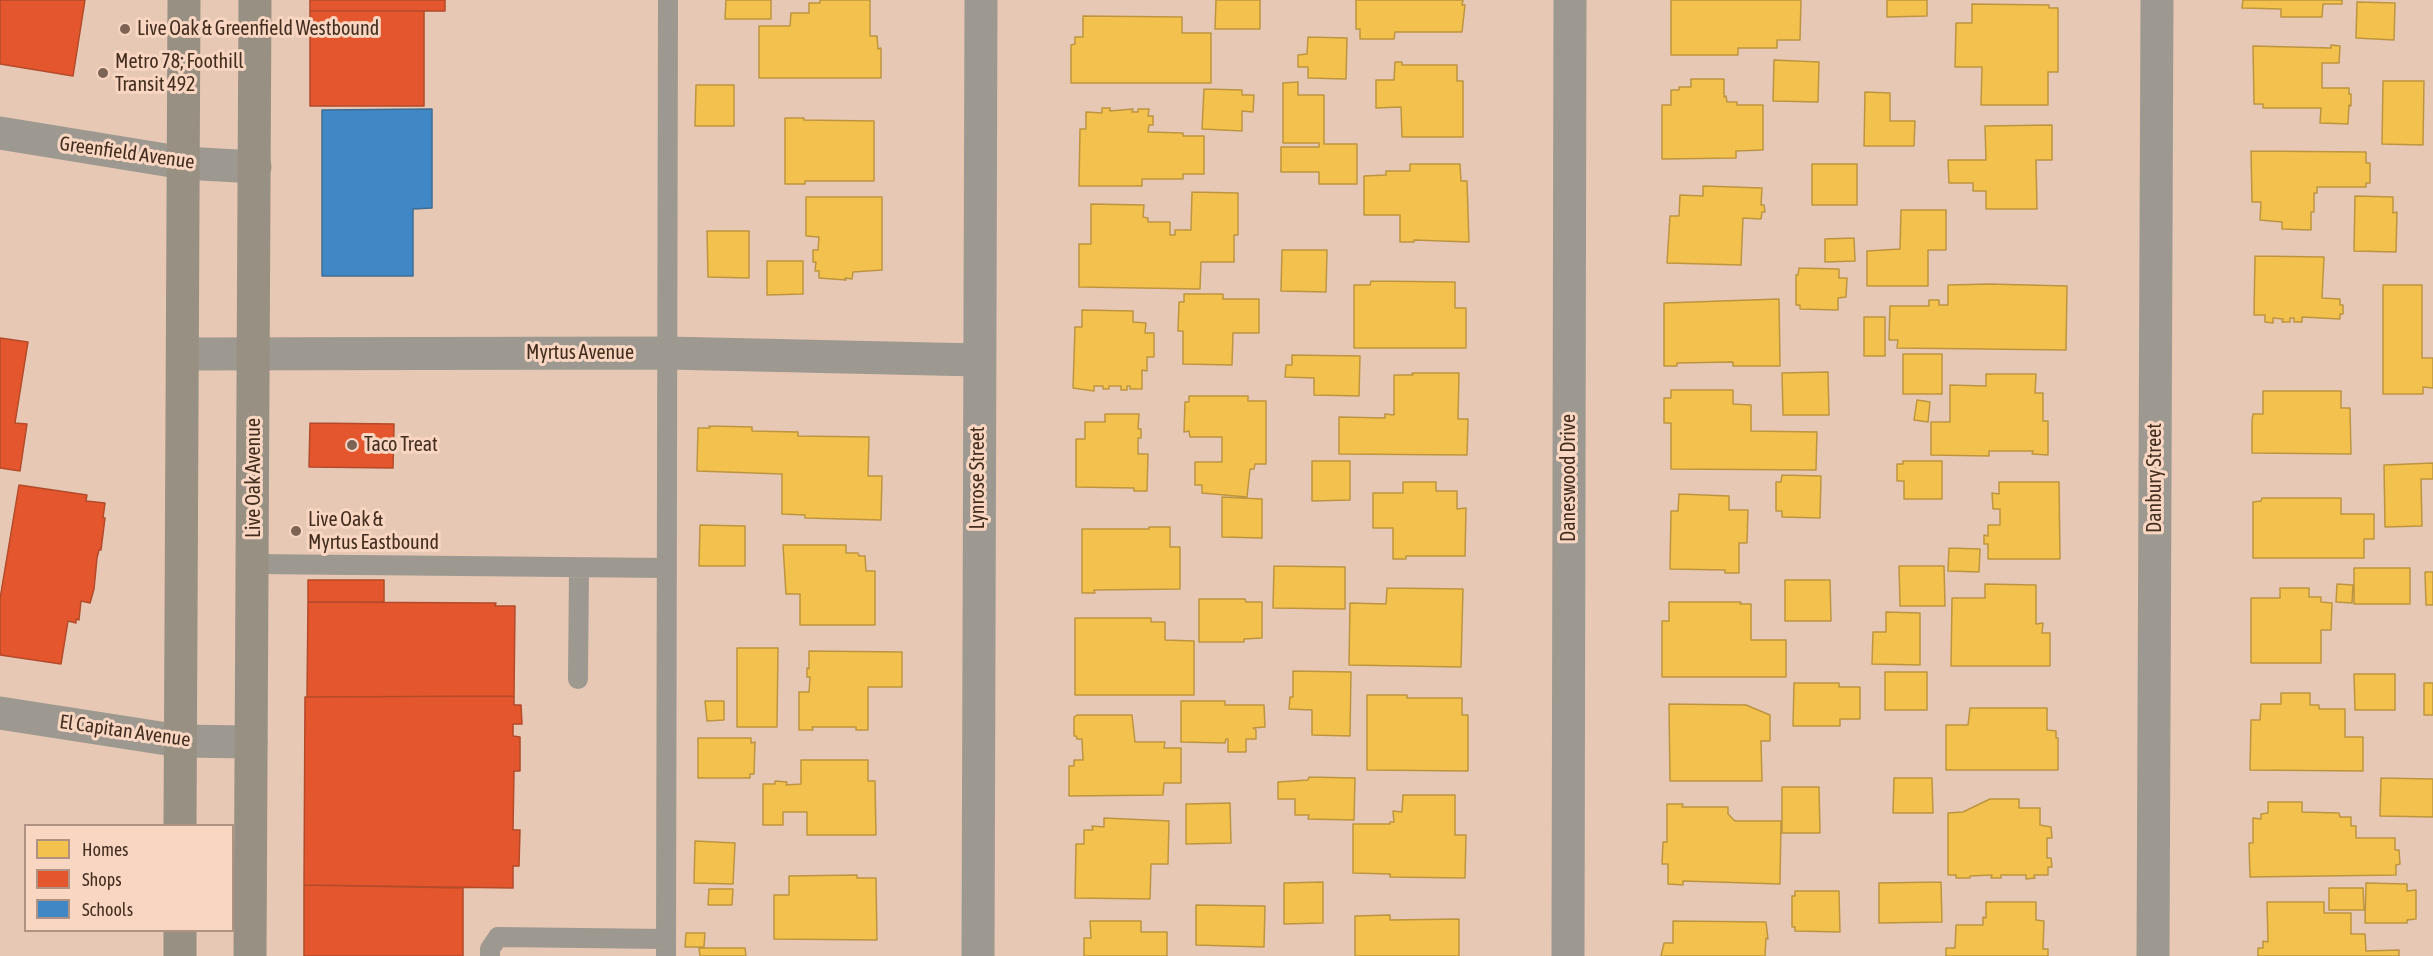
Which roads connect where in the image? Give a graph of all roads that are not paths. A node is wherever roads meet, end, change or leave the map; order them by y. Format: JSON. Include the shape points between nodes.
{"nodes":[{"id":1,"x":184,"y":0,"type":"edge"},
{"id":2,"x":255,"y":0,"type":"edge"},
{"id":3,"x":668,"y":0,"type":"edge"},
{"id":4,"x":981,"y":0,"type":"edge"},
{"id":5,"x":1570,"y":0,"type":"edge"},
{"id":6,"x":2157,"y":0,"type":"edge"},
{"id":7,"x":0,"y":133,"type":"edge"},
{"id":8,"x":183,"y":163,"type":"junction"},
{"id":9,"x":255,"y":167,"type":"junction"},
{"id":10,"x":255,"y":353,"type":"junction"},
{"id":11,"x":667,"y":353,"type":"junction"},
{"id":12,"x":183,"y":354,"type":"junction"},
{"id":13,"x":978,"y":360,"type":"junction"},
{"id":14,"x":253,"y":564,"type":"junction"},
{"id":15,"x":579,"y":568,"type":"junction"},
{"id":16,"x":667,"y":568,"type":"junction"},
{"id":17,"x":578,"y":679,"type":"dead end"},
{"id":18,"x":0,"y":713,"type":"edge"},
{"id":19,"x":180,"y":741,"type":"junction"},
{"id":20,"x":252,"y":742,"type":"junction"},
{"id":21,"x":180,"y":824,"type":"edge"},
{"id":22,"x":180,"y":932,"type":"edge"},
{"id":23,"x":666,"y":948,"type":"edge"},
{"id":24,"x":180,"y":956,"type":"edge"},
{"id":25,"x":250,"y":956,"type":"edge"},
{"id":26,"x":490,"y":956,"type":"edge"},
{"id":27,"x":978,"y":956,"type":"edge"},
{"id":28,"x":1568,"y":956,"type":"edge"},
{"id":29,"x":2153,"y":956,"type":"edge"}],
"edges":[{"from":1,"to":8,"type":"main road"},
{"from":2,"to":9,"type":"main road","name":"Live Oak Avenue"},
{"from":3,"to":11,"type":"lane"},
{"from":4,"to":13,"type":"street","name":"Lynrose Street"},
{"from":5,"to":28,"type":"street","name":"Daneswood Drive"},
{"from":6,"to":29,"type":"street","name":"Danbury Street"},
{"from":7,"to":8,"type":"street","name":"Greenfield Avenue"},
{"from":8,"to":9,"type":"street","name":"Greenfield Avenue"},
{"from":8,"to":12,"type":"main road"},
{"from":9,"to":10,"type":"main road","name":"Live Oak Avenue"},
{"from":10,"to":11,"type":"street","name":"Myrtus Avenue"},
{"from":10,"to":12,"type":"street","name":"Myrtus Avenue"},
{"from":10,"to":14,"type":"main road","name":"Live Oak Avenue"},
{"from":11,"to":13,"type":"street","name":"Myrtus Avenue"},
{"from":11,"to":16,"type":"lane"},
{"from":12,"to":19,"type":"main road"},
{"from":13,"to":27,"type":"street","name":"Lynrose Street"},
{"from":14,"to":15,"type":"lane"},
{"from":14,"to":20,"type":"main road","name":"Live Oak Avenue"},
{"from":15,"to":16,"type":"lane"},
{"from":15,"to":17,"type":"lane"},
{"from":16,"to":23,"type":"lane"},
{"from":18,"to":19,"type":"street","name":"El Capitan Avenue"},
{"from":19,"to":20,"type":"street","name":"El Capitan Avenue"},
{"from":19,"to":21,"type":"main road"},
{"from":20,"to":25,"type":"main road","name":"Live Oak Avenue"},
{"from":22,"to":24,"type":"main road"},
{"from":23,"to":26,"type":"lane","via":[[498,937]]}]}
